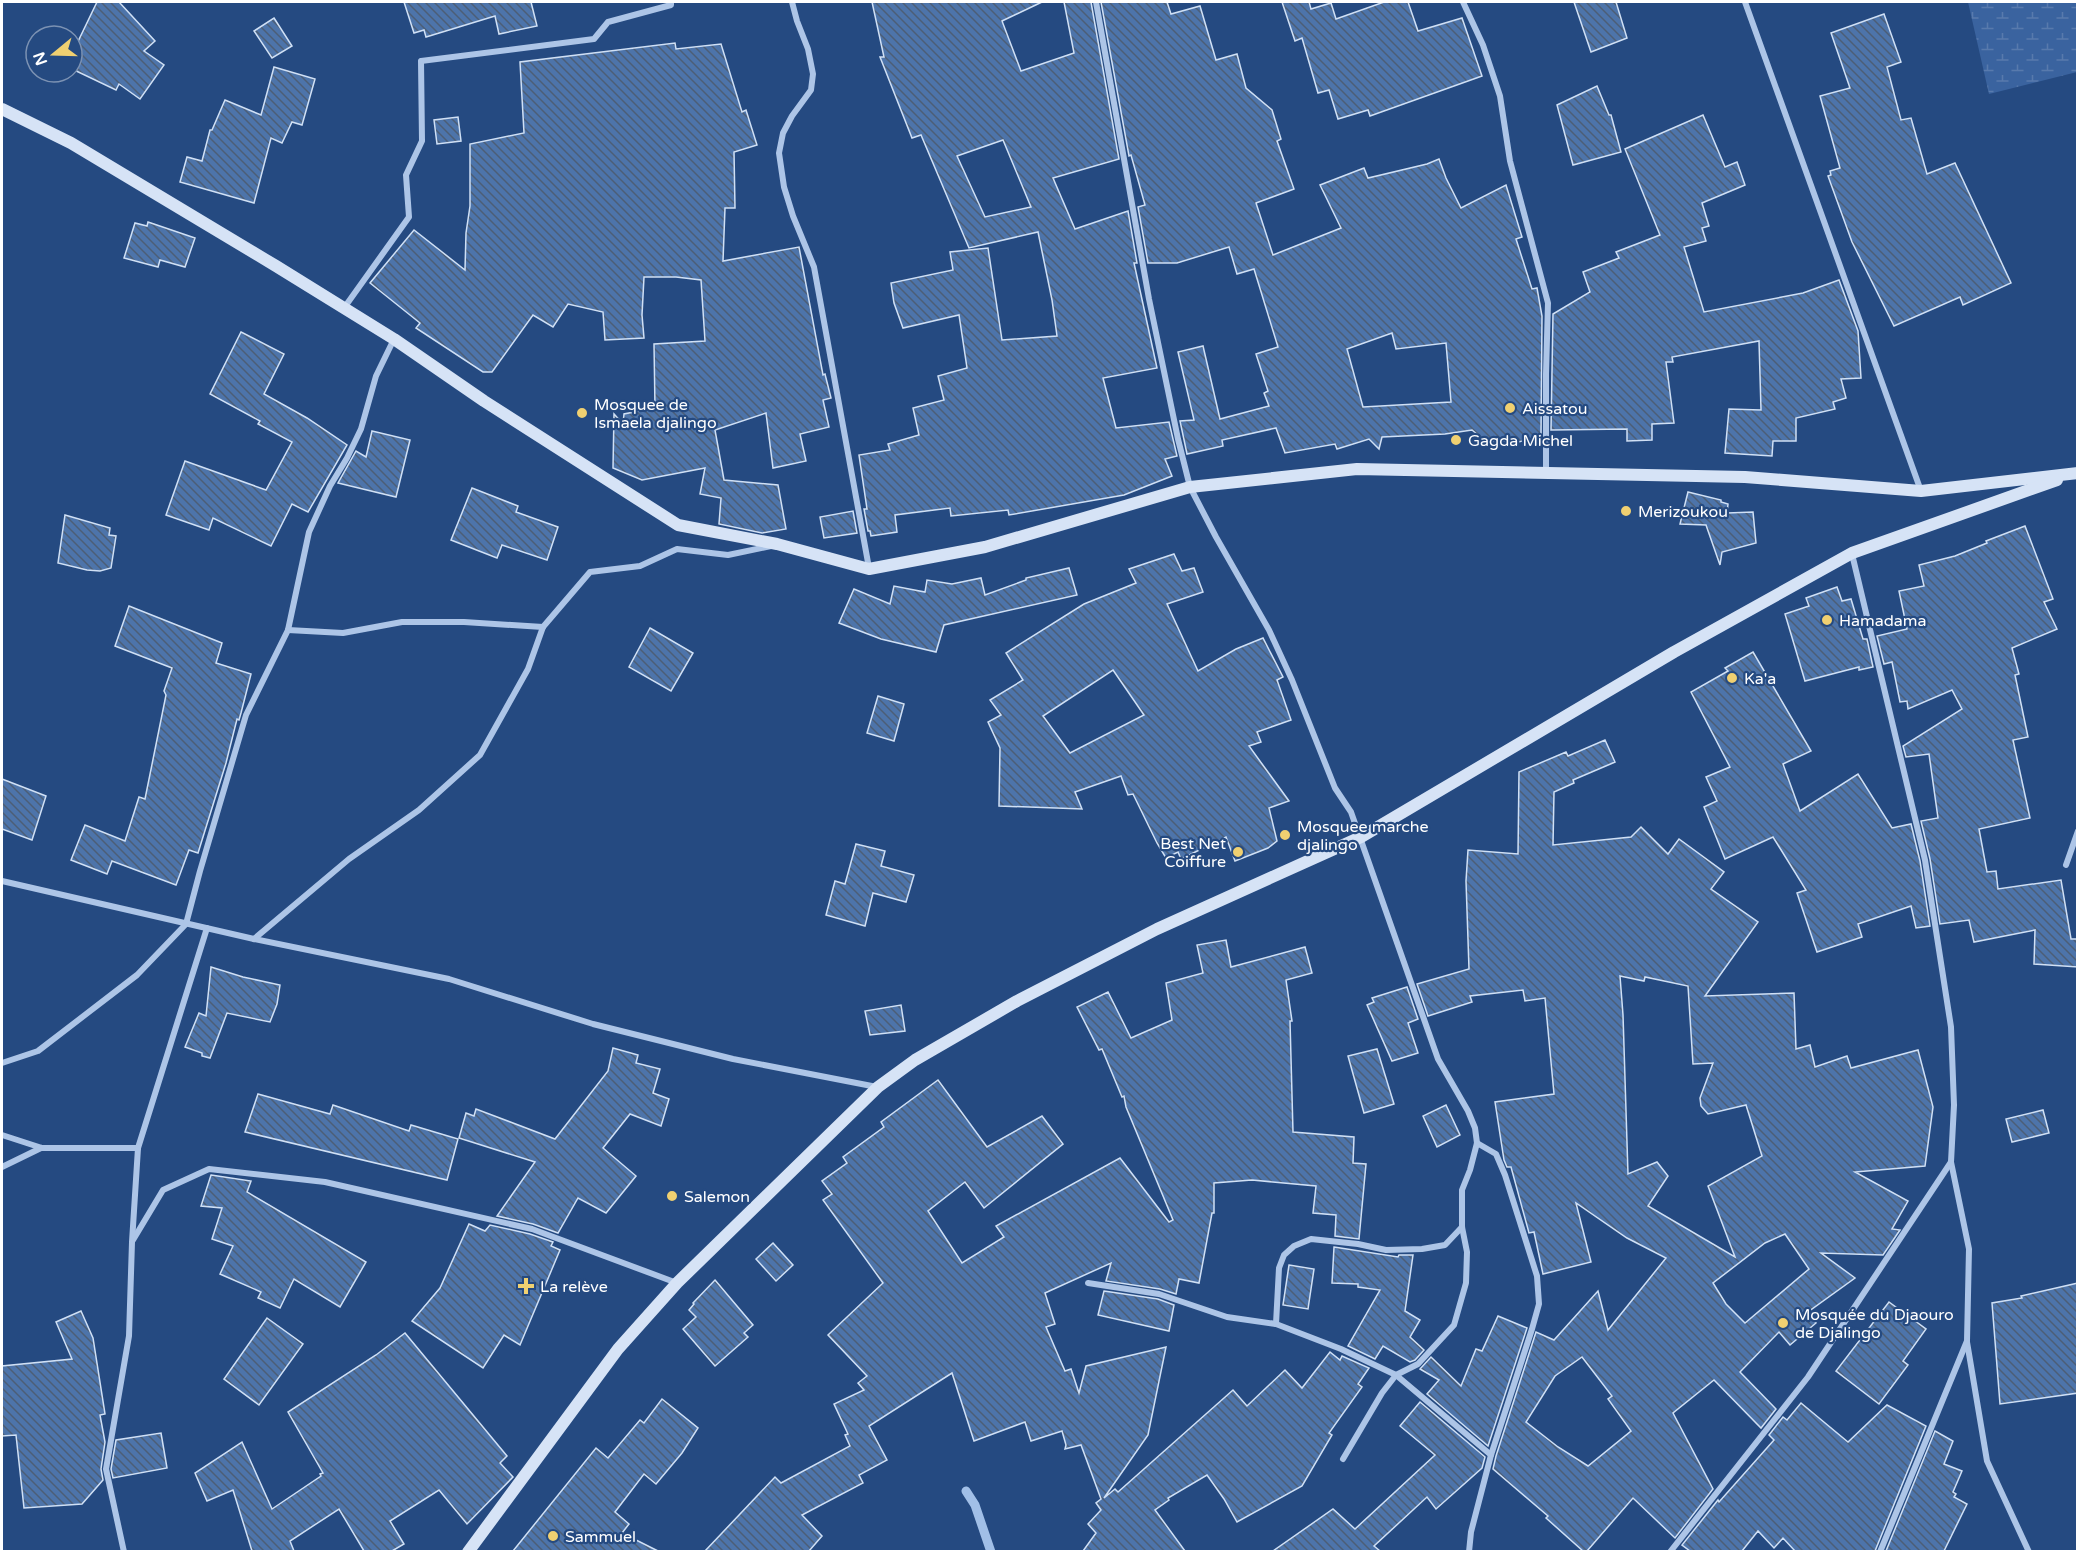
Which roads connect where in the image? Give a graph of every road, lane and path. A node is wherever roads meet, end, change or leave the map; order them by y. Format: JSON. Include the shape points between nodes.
{"nodes":[{"id":1,"x":671,"y":2,"type":"edge"},
{"id":2,"x":792,"y":2,"type":"edge"},
{"id":3,"x":1096,"y":2,"type":"edge"},
{"id":4,"x":1462,"y":2,"type":"edge"},
{"id":5,"x":1745,"y":2,"type":"edge"},
{"id":6,"x":2,"y":110,"type":"edge"},
{"id":7,"x":344,"y":308,"type":"junction"},
{"id":8,"x":394,"y":339,"type":"junction"},
{"id":9,"x":1546,"y":473,"type":"junction"},
{"id":10,"x":2078,"y":473,"type":"edge"},
{"id":11,"x":1190,"y":487,"type":"junction"},
{"id":12,"x":1921,"y":491,"type":"junction"},
{"id":13,"x":777,"y":544,"type":"junction"},
{"id":14,"x":1852,"y":553,"type":"junction"},
{"id":15,"x":869,"y":569,"type":"junction"},
{"id":16,"x":543,"y":627,"type":"junction"},
{"id":17,"x":288,"y":630,"type":"junction"},
{"id":18,"x":2078,"y":831,"type":"edge"},
{"id":19,"x":1361,"y":837,"type":"junction"},
{"id":20,"x":2066,"y":865,"type":"dead end"},
{"id":21,"x":2,"y":881,"type":"edge"},
{"id":22,"x":186,"y":924,"type":"junction"},
{"id":23,"x":207,"y":928,"type":"junction"},
{"id":24,"x":254,"y":939,"type":"junction"},
{"id":25,"x":2,"y":1063,"type":"edge"},
{"id":26,"x":878,"y":1087,"type":"junction"},
{"id":27,"x":2,"y":1135,"type":"edge"},
{"id":28,"x":1477,"y":1143,"type":"junction"},
{"id":29,"x":42,"y":1148,"type":"junction"},
{"id":30,"x":138,"y":1148,"type":"junction"},
{"id":31,"x":1951,"y":1162,"type":"junction"},
{"id":32,"x":2,"y":1167,"type":"edge"},
{"id":33,"x":1462,"y":1227,"type":"junction"},
{"id":34,"x":132,"y":1242,"type":"junction"},
{"id":35,"x":677,"y":1283,"type":"junction"},
{"id":36,"x":1088,"y":1283,"type":"dead end"},
{"id":37,"x":1276,"y":1324,"type":"junction"},
{"id":38,"x":1967,"y":1341,"type":"junction"},
{"id":39,"x":1396,"y":1375,"type":"junction"},
{"id":40,"x":1491,"y":1455,"type":"junction"},
{"id":41,"x":1343,"y":1459,"type":"dead end"},
{"id":42,"x":481,"y":1537,"type":"junction"},
{"id":43,"x":124,"y":1551,"type":"edge"},
{"id":44,"x":468,"y":1551,"type":"edge"},
{"id":45,"x":477,"y":1551,"type":"edge"},
{"id":46,"x":1468,"y":1551,"type":"edge"},
{"id":47,"x":1670,"y":1551,"type":"edge"},
{"id":48,"x":1880,"y":1551,"type":"edge"},
{"id":49,"x":2029,"y":1551,"type":"edge"}],
"edges":[{"from":1,"to":7,"type":"street","via":[[608,22],[594,39],[421,61],[423,141],[406,176],[409,217]]},
{"from":2,"to":15,"type":"street","via":[[808,49],[812,90],[783,133],[779,153],[787,197],[814,267]]},
{"from":3,"to":11,"type":"street","via":[[1149,299]]},
{"from":4,"to":9,"type":"street","via":[[1500,96],[1510,161],[1548,303]]},
{"from":5,"to":12,"type":"street"},
{"from":6,"to":7,"type":"street","via":[[71,144]]},
{"from":7,"to":8,"type":"street"},
{"from":8,"to":13,"type":"street","via":[[678,525]]},
{"from":8,"to":17,"type":"street","via":[[376,376],[361,429],[309,532]]},
{"from":9,"to":11,"type":"street","via":[[1357,469]]},
{"from":9,"to":12,"type":"street","via":[[1745,477]]},
{"from":10,"to":12,"type":"street"},
{"from":10,"to":14,"type":"street"},
{"from":11,"to":15,"type":"street","via":[[985,547]]},
{"from":11,"to":19,"type":"street","via":[[1269,630],[1335,788]]},
{"from":13,"to":15,"type":"street"},
{"from":13,"to":16,"type":"street","via":[[728,555],[677,549],[640,566],[590,572]]},
{"from":14,"to":19,"type":"street","via":[[1674,652]]},
{"from":14,"to":31,"type":"street","via":[[1925,860],[1951,1028]]},
{"from":16,"to":17,"type":"street","via":[[402,622],[343,633]]},
{"from":16,"to":24,"type":"street","via":[[528,669],[480,755],[419,810],[349,859]]},
{"from":17,"to":22,"type":"street","via":[[246,715]]},
{"from":18,"to":20,"type":"street"},
{"from":19,"to":26,"type":"street","via":[[1147,934],[997,1012],[915,1060]]},
{"from":19,"to":28,"type":"street","via":[[1438,1059],[1468,1111]]},
{"from":21,"to":22,"type":"street"},
{"from":22,"to":23,"type":"street"},
{"from":22,"to":25,"type":"street","via":[[137,975],[38,1051]]},
{"from":23,"to":24,"type":"street"},
{"from":23,"to":30,"type":"street"},
{"from":24,"to":26,"type":"street","via":[[449,979],[593,1024],[733,1059]]},
{"from":26,"to":35,"type":"street"},
{"from":27,"to":29,"type":"street"},
{"from":28,"to":33,"type":"street","via":[[1462,1190]]},
{"from":28,"to":40,"type":"street","via":[[1496,1154],[1505,1174],[1537,1276],[1539,1304]]},
{"from":29,"to":30,"type":"street"},
{"from":29,"to":32,"type":"street"},
{"from":30,"to":34,"type":"street"},
{"from":31,"to":38,"type":"street","via":[[1969,1249]]},
{"from":31,"to":47,"type":"street","via":[[1808,1377]]},
{"from":33,"to":37,"type":"street","via":[[1445,1245],[1422,1249],[1386,1251],[1311,1239],[1294,1246],[1284,1255],[1279,1268]]},
{"from":33,"to":39,"type":"street","via":[[1467,1252],[1466,1282],[1454,1325],[1418,1364]]},
{"from":34,"to":35,"type":"street","via":[[163,1190],[209,1169],[325,1182],[532,1229]]},
{"from":34,"to":43,"type":"street","via":[[129,1336],[106,1469]]},
{"from":35,"to":42,"type":"street","via":[[618,1349]]},
{"from":36,"to":37,"type":"street","via":[[1159,1294],[1227,1317]]},
{"from":37,"to":39,"type":"street"},
{"from":38,"to":48,"type":"street"},
{"from":38,"to":49,"type":"street","via":[[1987,1461]]},
{"from":39,"to":40,"type":"street"},
{"from":39,"to":41,"type":"street"},
{"from":40,"to":46,"type":"street"},
{"from":42,"to":44,"type":"street"},
{"from":42,"to":45,"type":"street"}]}
